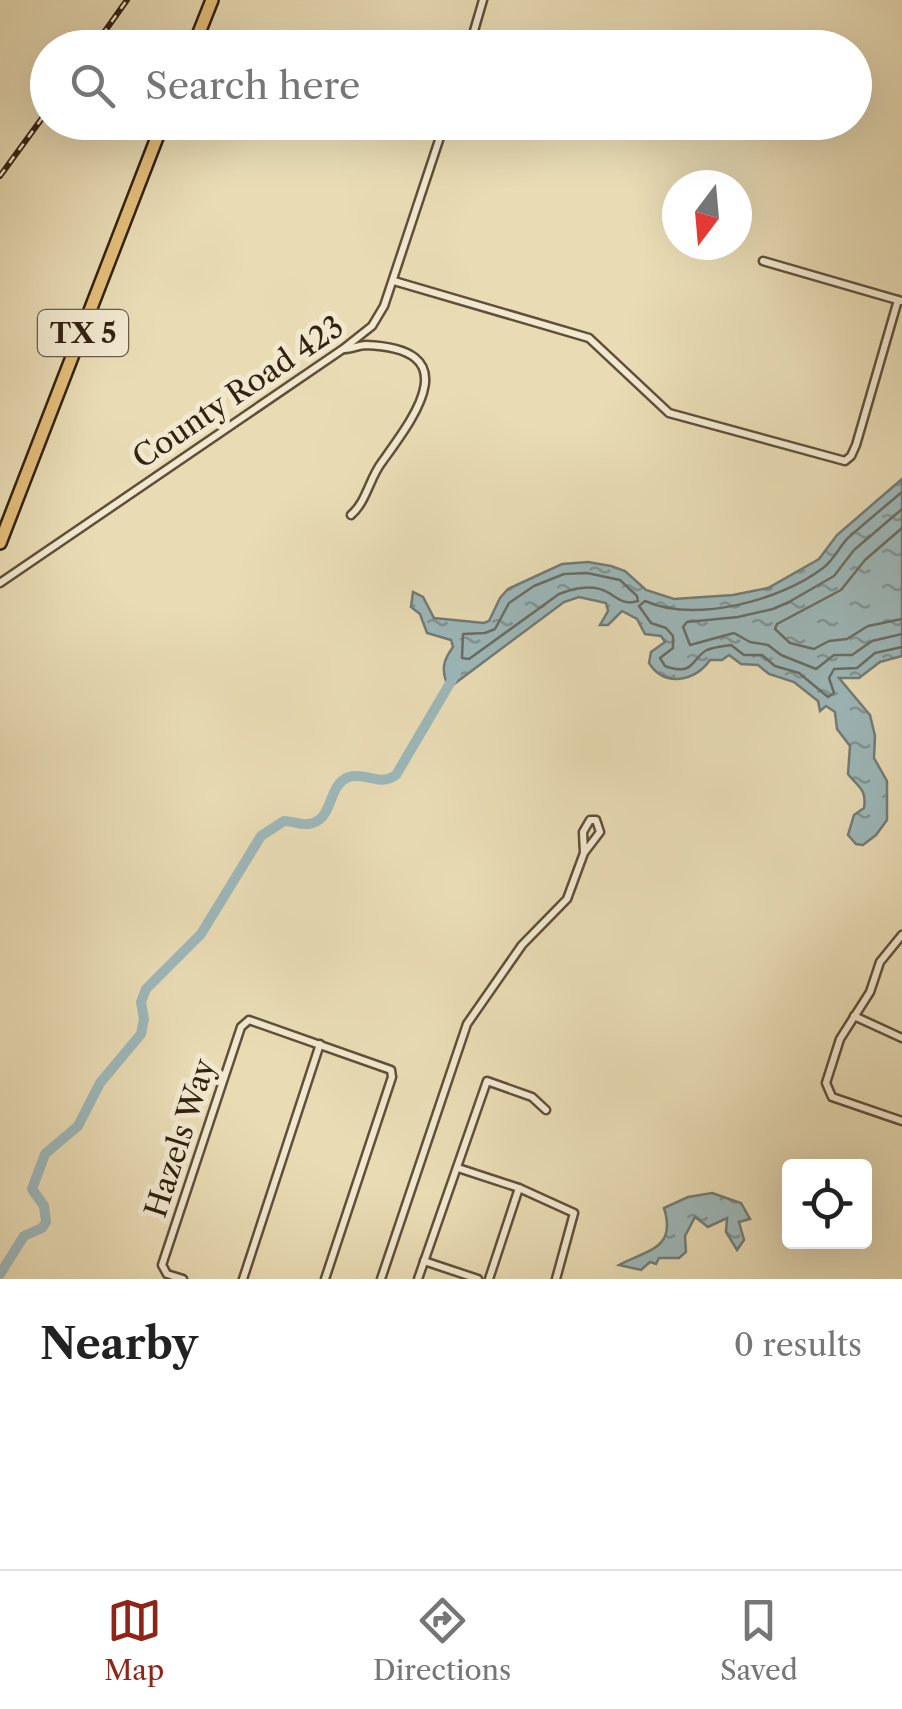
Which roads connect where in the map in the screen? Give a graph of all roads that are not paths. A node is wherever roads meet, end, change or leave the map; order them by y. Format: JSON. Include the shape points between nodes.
{"nodes":[{"id":1,"x":212,"y":0,"type":"edge"},
{"id":2,"x":484,"y":0,"type":"edge"},
{"id":3,"x":200,"y":30,"type":"edge"},
{"id":4,"x":474,"y":30,"type":"edge"},
{"id":5,"x":156,"y":140,"type":"edge"},
{"id":6,"x":439,"y":140,"type":"edge"},
{"id":7,"x":763,"y":261,"type":"dead end"},
{"id":8,"x":394,"y":281,"type":"junction"},
{"id":9,"x":900,"y":300,"type":"edge"},
{"id":10,"x":368,"y":330,"type":"junction"},
{"id":11,"x":374,"y":346,"type":"junction"},
{"id":12,"x":343,"y":349,"type":"junction"},
{"id":13,"x":352,"y":515,"type":"dead end"},
{"id":14,"x":0,"y":543,"type":"edge"},
{"id":15,"x":0,"y":584,"type":"edge"},
{"id":16,"x":584,"y":853,"type":"junction"},
{"id":17,"x":902,"y":935,"type":"edge"},
{"id":18,"x":890,"y":950,"type":"junction"},
{"id":19,"x":902,"y":957,"type":"edge"},
{"id":20,"x":854,"y":1016,"type":"junction"},
{"id":21,"x":902,"y":1038,"type":"edge"},
{"id":22,"x":320,"y":1044,"type":"junction"},
{"id":23,"x":546,"y":1110,"type":"dead end"},
{"id":24,"x":902,"y":1121,"type":"edge"},
{"id":25,"x":458,"y":1168,"type":"junction"},
{"id":26,"x":520,"y":1188,"type":"junction"},
{"id":27,"x":424,"y":1261,"type":"junction"},
{"id":28,"x":183,"y":1279,"type":"edge"},
{"id":29,"x":243,"y":1279,"type":"edge"},
{"id":30,"x":325,"y":1279,"type":"edge"},
{"id":31,"x":381,"y":1279,"type":"edge"},
{"id":32,"x":418,"y":1279,"type":"edge"},
{"id":33,"x":478,"y":1279,"type":"edge"},
{"id":34,"x":489,"y":1279,"type":"edge"},
{"id":35,"x":556,"y":1279,"type":"edge"}],
"edges":[{"from":1,"to":3,"type":"main road"},
{"from":2,"to":4,"type":"street"},
{"from":5,"to":14,"type":"main road","number":"TX 5"},
{"from":6,"to":8,"type":"street","name":"County Road 423"},
{"from":7,"to":9,"type":"street"},
{"from":8,"to":9,"type":"street","via":[[589,338],[669,413],[847,460]]},
{"from":8,"to":10,"type":"street","name":"County Road 423"},
{"from":10,"to":11,"type":"street"},
{"from":10,"to":12,"type":"street","name":"County Road 423"},
{"from":11,"to":12,"type":"street"},
{"from":11,"to":13,"type":"street","via":[[412,356],[425,391]]},
{"from":12,"to":15,"type":"street","name":"County Road 423"},
{"from":16,"to":16,"type":"street","via":[[600,832],[596,820],[582,832]]},
{"from":16,"to":31,"type":"street","via":[[567,899],[522,944],[467,1024]]},
{"from":17,"to":18,"type":"street"},
{"from":18,"to":19,"type":"street"},
{"from":18,"to":20,"type":"street"},
{"from":20,"to":21,"type":"street"},
{"from":20,"to":24,"type":"street","via":[[840,1039],[827,1090]]},
{"from":22,"to":28,"type":"street","name":"Hazels Way","via":[[244,1022],[162,1270]]},
{"from":22,"to":29,"type":"street"},
{"from":22,"to":30,"type":"street","via":[[391,1070],[392,1077]]},
{"from":23,"to":25,"type":"street","via":[[532,1097],[487,1081]]},
{"from":25,"to":26,"type":"street"},
{"from":25,"to":27,"type":"street"},
{"from":26,"to":34,"type":"street"},
{"from":26,"to":35,"type":"street","via":[[574,1214]]},
{"from":27,"to":32,"type":"street"},
{"from":27,"to":33,"type":"street"}]}
